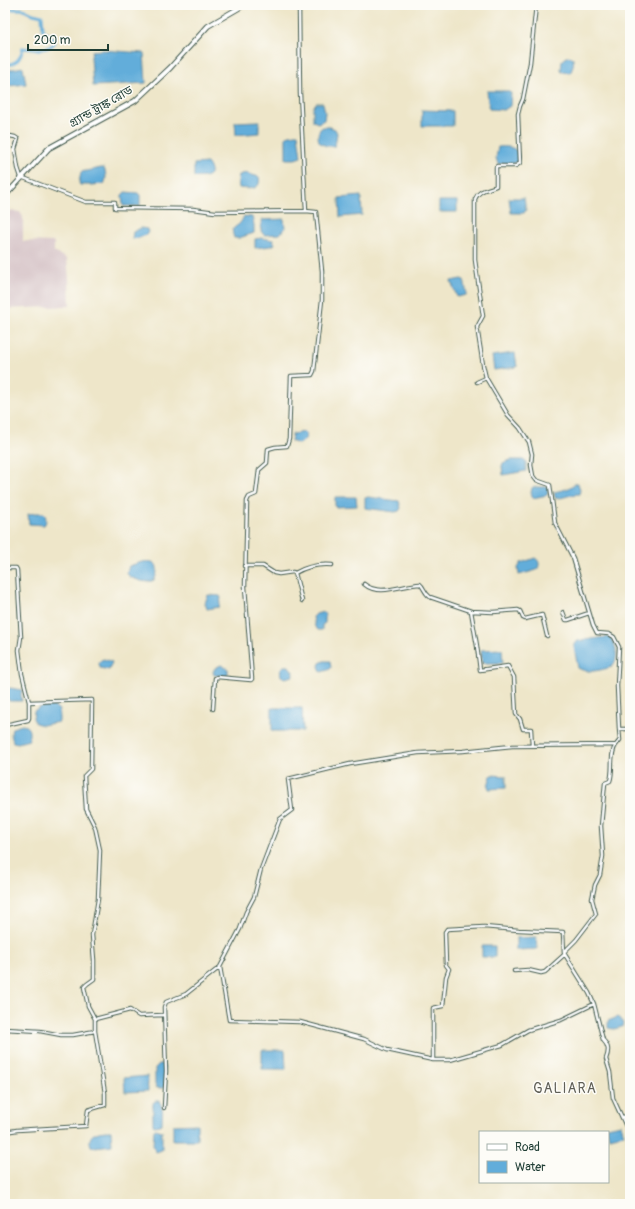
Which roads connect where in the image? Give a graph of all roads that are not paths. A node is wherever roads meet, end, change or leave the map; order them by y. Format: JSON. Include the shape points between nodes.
{"nodes":[{"id":1,"x":244,"y":5,"type":"edge"},
{"id":2,"x":299,"y":5,"type":"edge"},
{"id":3,"x":536,"y":5,"type":"edge"},
{"id":4,"x":5,"y":135,"type":"edge"},
{"id":5,"x":22,"y":177,"type":"junction"},
{"id":6,"x":5,"y":196,"type":"edge"},
{"id":7,"x":306,"y":212,"type":"junction"},
{"id":8,"x":486,"y":378,"type":"junction"},
{"id":9,"x":477,"y":382,"type":"dead end"},
{"id":10,"x":332,"y":565,"type":"dead end"},
{"id":11,"x":244,"y":566,"type":"junction"},
{"id":12,"x":5,"y":568,"type":"edge"},
{"id":13,"x":295,"y":573,"type":"junction"},
{"id":14,"x":364,"y":584,"type":"dead end"},
{"id":15,"x":302,"y":601,"type":"dead end"},
{"id":16,"x":471,"y":611,"type":"junction"},
{"id":17,"x":563,"y":612,"type":"dead end"},
{"id":18,"x":589,"y":613,"type":"junction"},
{"id":19,"x":547,"y":636,"type":"dead end"},
{"id":20,"x":29,"y":702,"type":"junction"},
{"id":21,"x":213,"y":709,"type":"dead end"},
{"id":22,"x":5,"y":725,"type":"edge"},
{"id":23,"x":630,"y":729,"type":"edge"},
{"id":24,"x":619,"y":730,"type":"junction"},
{"id":25,"x":616,"y":745,"type":"junction"},
{"id":26,"x":532,"y":746,"type":"junction"},
{"id":27,"x":564,"y":953,"type":"junction"},
{"id":28,"x":220,"y":967,"type":"junction"},
{"id":29,"x":514,"y":971,"type":"dead end"},
{"id":30,"x":594,"y":1004,"type":"junction"},
{"id":31,"x":163,"y":1015,"type":"junction"},
{"id":32,"x":95,"y":1019,"type":"junction"},
{"id":33,"x":5,"y":1029,"type":"edge"},
{"id":34,"x":95,"y":1031,"type":"junction"},
{"id":35,"x":433,"y":1060,"type":"junction"},
{"id":36,"x":164,"y":1108,"type":"dead end"},
{"id":37,"x":622,"y":1116,"type":"junction"},
{"id":38,"x":630,"y":1116,"type":"edge"},
{"id":39,"x":5,"y":1132,"type":"edge"},
{"id":40,"x":630,"y":1135,"type":"edge"}],
"edges":[{"from":1,"to":5,"type":"highway","name":"গ্র্যান্ড ট্রাঙ্ক রোড","via":[[208,26],[170,68],[135,101],[49,148]]},
{"from":2,"to":7,"type":"street"},
{"from":3,"to":8,"type":"street","via":[[530,63],[518,114],[520,163],[516,166],[497,166],[496,186],[484,189],[475,199],[475,260],[483,316],[477,326]]},
{"from":4,"to":5,"type":"street","via":[[18,139],[15,149]]},
{"from":5,"to":6,"type":"highway","name":"গ্র্যান্ড ট্রাঙ্ক রোড"},
{"from":5,"to":7,"type":"street","via":[[86,202],[115,202],[115,208]]},
{"from":7,"to":11,"type":"street","via":[[316,212],[322,270],[322,300],[314,371],[312,375],[292,376],[287,446],[268,449],[267,463],[259,470],[256,494],[247,501]]},
{"from":8,"to":9,"type":"street"},
{"from":8,"to":18,"type":"street","via":[[508,415],[529,442],[533,476],[536,480],[550,485],[555,523],[573,558]]},
{"from":10,"to":13,"type":"street","via":[[317,564]]},
{"from":11,"to":13,"type":"street","via":[[263,566],[274,573]]},
{"from":11,"to":21,"type":"street","via":[[252,679],[214,678]]},
{"from":12,"to":20,"type":"street","via":[[17,570],[21,637],[18,650]]},
{"from":13,"to":15,"type":"street"},
{"from":14,"to":16,"type":"street","via":[[379,590],[420,584],[430,597]]},
{"from":16,"to":19,"type":"street","via":[[518,610],[525,619],[542,615]]},
{"from":16,"to":26,"type":"street","via":[[480,670],[508,666],[514,677],[516,714],[524,729],[531,729]]},
{"from":17,"to":18,"type":"street","via":[[566,620]]},
{"from":18,"to":24,"type":"street","via":[[597,633],[609,634],[619,647]]},
{"from":20,"to":22,"type":"street","via":[[28,720]]},
{"from":20,"to":32,"type":"street","via":[[92,700],[91,769],[84,776],[86,809],[95,827],[100,850],[98,899],[92,935],[94,979],[86,984],[84,992]]},
{"from":23,"to":24,"type":"street"},
{"from":24,"to":25,"type":"street","via":[[620,740]]},
{"from":25,"to":26,"type":"street"},
{"from":25,"to":27,"type":"street","via":[[613,749],[612,774],[610,780],[605,783],[601,826],[603,856],[592,898],[596,914]]},
{"from":26,"to":28,"type":"street","via":[[418,753],[350,764],[288,779],[292,810],[280,819],[254,897]]},
{"from":27,"to":29,"type":"street","via":[[545,972]]},
{"from":27,"to":30,"type":"street"},
{"from":27,"to":35,"type":"street","via":[[563,932],[495,927],[447,929],[445,932],[448,969],[443,1005],[433,1008]]},
{"from":28,"to":31,"type":"street","via":[[186,994],[166,1002]]},
{"from":28,"to":35,"type":"street","via":[[229,1020],[300,1022],[364,1039],[387,1050]]},
{"from":30,"to":35,"type":"street","via":[[561,1020],[528,1030],[502,1045],[450,1060]]},
{"from":30,"to":37,"type":"street","via":[[603,1040],[609,1052],[606,1059],[613,1098]]},
{"from":31,"to":32,"type":"street","via":[[139,1016],[130,1010]]},
{"from":31,"to":36,"type":"street","via":[[166,1071]]},
{"from":32,"to":34,"type":"street"},
{"from":33,"to":34,"type":"street","via":[[61,1035]]},
{"from":34,"to":39,"type":"street","via":[[105,1106],[88,1110],[86,1126]]},
{"from":37,"to":38,"type":"street"},
{"from":37,"to":40,"type":"street"}]}
